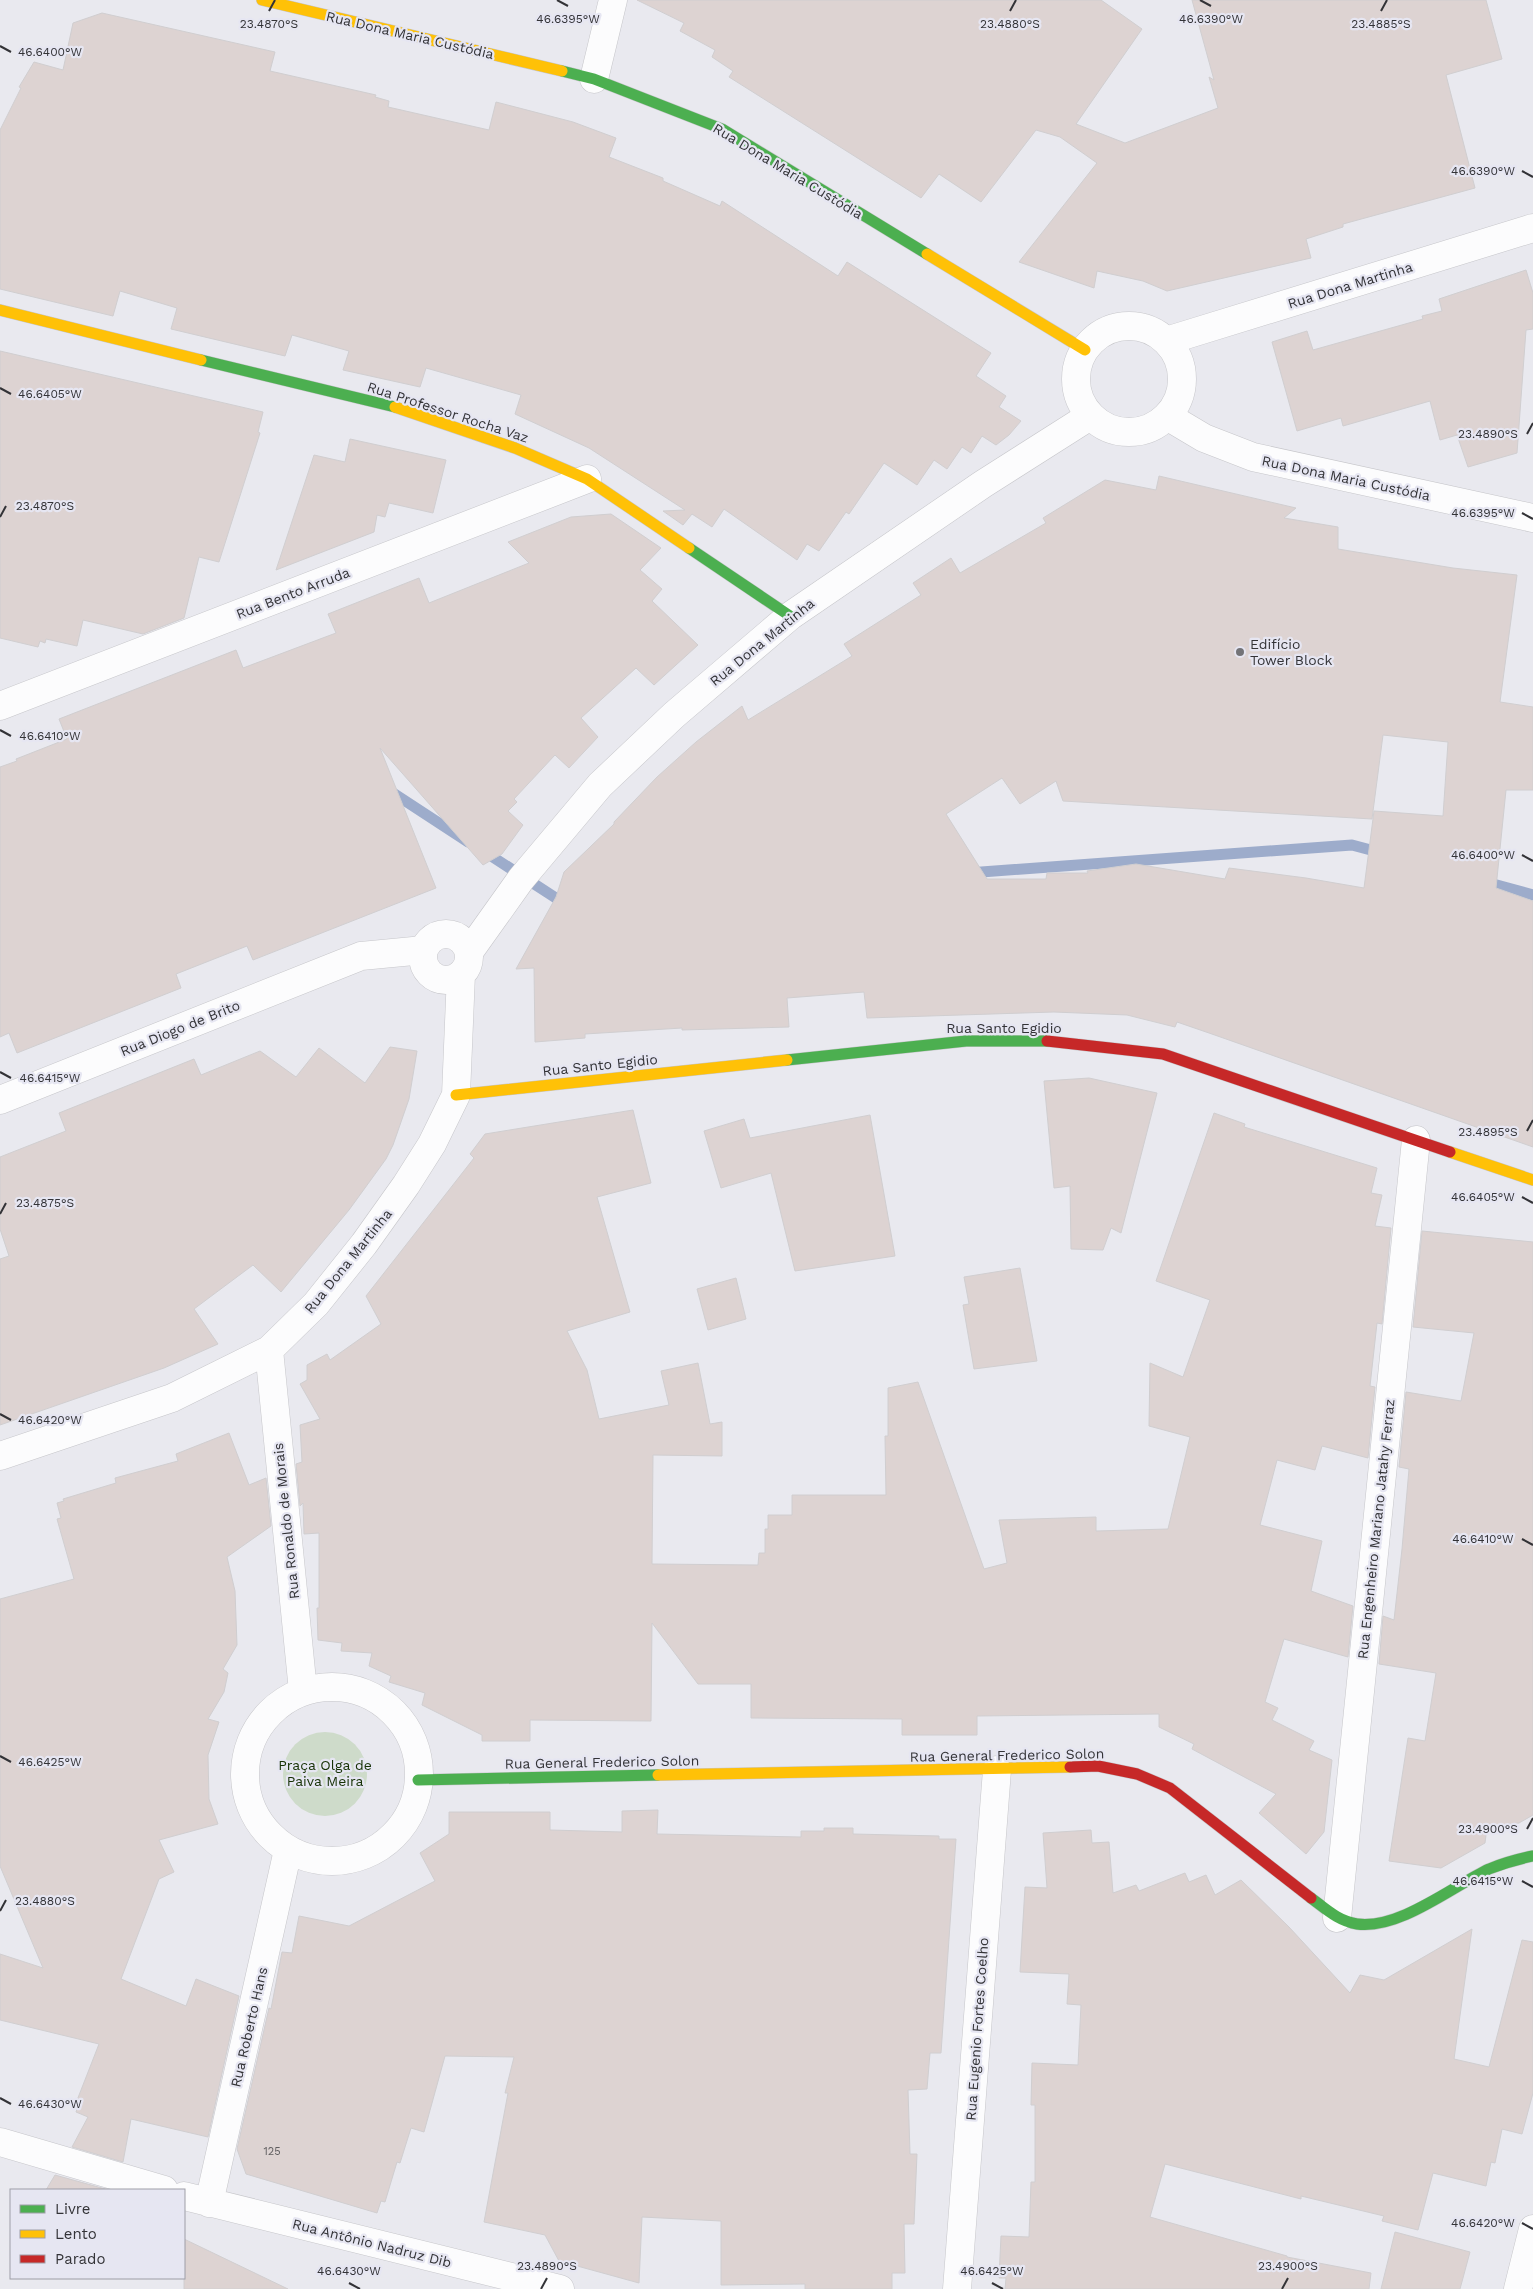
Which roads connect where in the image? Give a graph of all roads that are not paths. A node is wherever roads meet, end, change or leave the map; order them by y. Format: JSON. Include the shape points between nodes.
{"nodes":[{"id":1,"x":262,"y":0,"type":"edge"},
{"id":2,"x":613,"y":0,"type":"edge"},
{"id":3,"x":594,"y":78,"type":"junction"},
{"id":4,"x":1533,"y":228,"type":"edge"},
{"id":5,"x":0,"y":310,"type":"edge"},
{"id":6,"x":1166,"y":341,"type":"junction"},
{"id":7,"x":1085,"y":350,"type":"junction"},
{"id":8,"x":1090,"y":416,"type":"junction"},
{"id":9,"x":1167,"y":416,"type":"junction"},
{"id":10,"x":587,"y":479,"type":"junction"},
{"id":11,"x":1533,"y":518,"type":"edge"},
{"id":12,"x":790,"y":616,"type":"junction"},
{"id":13,"x":0,"y":706,"type":"edge"},
{"id":14,"x":446,"y":960,"type":"junction"},
{"id":15,"x":456,"y":1095,"type":"junction"},
{"id":16,"x":0,"y":1100,"type":"edge"},
{"id":17,"x":1416,"y":1140,"type":"junction"},
{"id":18,"x":1533,"y":1180,"type":"edge"},
{"id":19,"x":269,"y":1350,"type":"junction"},
{"id":20,"x":0,"y":1456,"type":"edge"},
{"id":21,"x":303,"y":1691,"type":"junction"},
{"id":22,"x":997,"y":1770,"type":"junction"},
{"id":23,"x":418,"y":1780,"type":"junction"},
{"id":24,"x":288,"y":1850,"type":"junction"},
{"id":25,"x":1533,"y":1856,"type":"edge"},
{"id":26,"x":1337,"y":1918,"type":"junction"},
{"id":27,"x":0,"y":2142,"type":"edge"},
{"id":28,"x":161,"y":2189,"type":"edge"},
{"id":29,"x":196,"y":2200,"type":"edge"},
{"id":30,"x":1533,"y":2229,"type":"edge"},
{"id":31,"x":560,"y":2289,"type":"edge"},
{"id":32,"x":957,"y":2289,"type":"edge"},
{"id":33,"x":1518,"y":2289,"type":"edge"}],
"edges":[{"from":1,"to":3,"type":"street","name":"Rua Dona Maria Custódia"},
{"from":2,"to":3,"type":"street"},
{"from":3,"to":7,"type":"street","name":"Rua Dona Maria Custódia","via":[[722,129]]},
{"from":4,"to":6,"type":"street","name":"Rua Dona Martinha"},
{"from":5,"to":10,"type":"street","name":"Rua Professor Rocha Vaz","via":[[394,407],[515,448]]},
{"from":6,"to":7,"type":"street","via":[[1138,327],[1123,327],[1108,331]]},
{"from":6,"to":9,"type":"street","via":[[1176,354],[1182,386],[1177,402]]},
{"from":7,"to":8,"type":"street","via":[[1078,367],[1076,385]]},
{"from":8,"to":9,"type":"street","via":[[1108,428],[1129,433],[1150,428]]},
{"from":8,"to":12,"type":"street","name":"Rua Dona Martinha","via":[[983,484]]},
{"from":9,"to":11,"type":"street","name":"Rua Dona Maria Custódia","via":[[1204,438],[1253,458]]},
{"from":10,"to":12,"type":"street","name":"Rua Professor Rocha Vaz"},
{"from":10,"to":13,"type":"street","name":"Rua Bento Arruda"},
{"from":12,"to":14,"type":"street","name":"Rua Dona Martinha","via":[[674,715],[600,785],[522,879]]},
{"from":14,"to":15,"type":"street"},
{"from":14,"to":16,"type":"street","name":"Rua Diogo de Brito","via":[[361,956]]},
{"from":15,"to":17,"type":"street","name":"Rua Santo Egidio","via":[[966,1041],[1056,1042],[1163,1054]]},
{"from":15,"to":19,"type":"street","name":"Rua Dona Martinha","via":[[427,1152],[364,1244],[316,1304]]},
{"from":17,"to":18,"type":"street","name":"Rua Santo Egidio"},
{"from":17,"to":26,"type":"street","name":"Rua Engenheiro Mariano Jatahy Ferraz"},
{"from":19,"to":20,"type":"street","name":"Rua Dona Martinha","via":[[172,1398]]},
{"from":19,"to":21,"type":"street","name":"Rua Ronaldo de Morais"},
{"from":21,"to":23,"type":"street","via":[[332,1686],[361,1691],[387,1705],[407,1727],[418,1755]]},
{"from":21,"to":24,"type":"street","via":[[274,1708],[254,1734],[245,1766],[248,1800],[263,1829]]},
{"from":22,"to":23,"type":"street","name":"Rua General Frederico Solon"},
{"from":22,"to":26,"type":"street","name":"Rua General Frederico Solon","via":[[1098,1766],[1136,1774],[1170,1788]]},
{"from":22,"to":32,"type":"street","name":"Rua Eugenio Fortes Coelho"},
{"from":23,"to":24,"type":"street","via":[[408,1818],[386,1843],[355,1858],[321,1861]]},
{"from":24,"to":29,"type":"street","name":"Rua Roberto Hans"},
{"from":25,"to":26,"type":"street","name":"Rua General Frederico Solon","via":[[1482,1872],[1419,1907],[1390,1918],[1362,1924]]},
{"from":27,"to":28,"type":"street"},
{"from":29,"to":31,"type":"street","name":"Rua Antônio Nadruz Dib"},
{"from":30,"to":33,"type":"street"}]}
